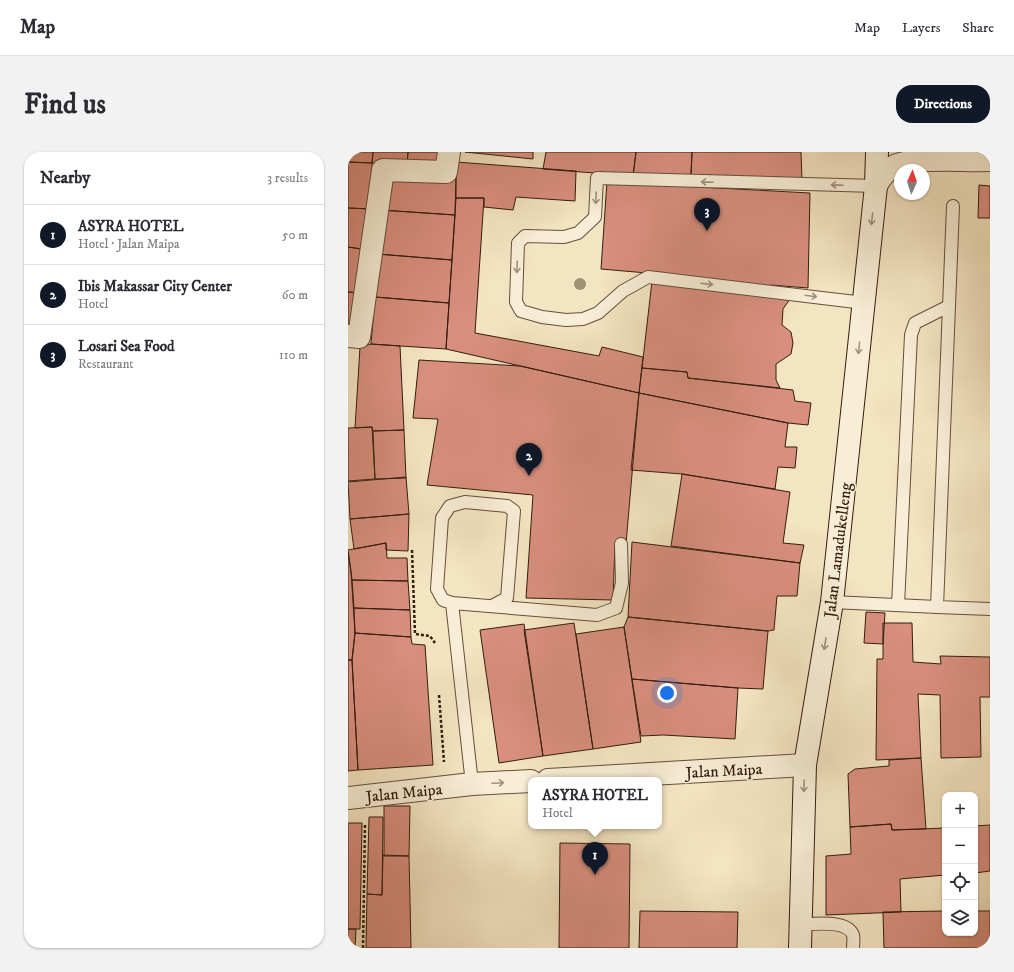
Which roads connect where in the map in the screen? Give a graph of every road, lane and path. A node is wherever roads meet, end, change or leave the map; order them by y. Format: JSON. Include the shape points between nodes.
{"nodes":[{"id":1,"x":449,"y":152,"type":"edge"},
{"id":2,"x":877,"y":152,"type":"edge"},
{"id":3,"x":990,"y":160,"type":"edge"},
{"id":4,"x":876,"y":186,"type":"junction"},
{"id":5,"x":953,"y":206,"type":"dead end"},
{"id":6,"x":864,"y":303,"type":"junction"},
{"id":7,"x":949,"y":306,"type":"junction"},
{"id":8,"x":348,"y":336,"type":"edge"},
{"id":9,"x":621,"y":544,"type":"dead end"},
{"id":10,"x":412,"y":550,"type":"dead end"},
{"id":11,"x":832,"y":602,"type":"junction"},
{"id":12,"x":452,"y":603,"type":"junction"},
{"id":13,"x":492,"y":606,"type":"junction"},
{"id":14,"x":898,"y":606,"type":"junction"},
{"id":15,"x":937,"y":607,"type":"junction"},
{"id":16,"x":990,"y":609,"type":"edge"},
{"id":17,"x":436,"y":651,"type":"dead end"},
{"id":18,"x":438,"y":689,"type":"dead end"},
{"id":19,"x":804,"y":765,"type":"junction"},
{"id":20,"x":599,"y":777,"type":"edge"},
{"id":21,"x":528,"y":781,"type":"edge"},
{"id":22,"x":472,"y":784,"type":"junction"},
{"id":23,"x":446,"y":787,"type":"junction"},
{"id":24,"x":356,"y":797,"type":"edge"},
{"id":25,"x":800,"y":925,"type":"junction"},
{"id":26,"x":363,"y":948,"type":"edge"},
{"id":27,"x":800,"y":948,"type":"edge"},
{"id":28,"x":853,"y":948,"type":"edge"}],
"edges":[{"from":1,"to":8,"type":"street","via":[[446,172],[383,170],[359,337]]},
{"from":2,"to":4,"type":"street","name":"Jalan Lamadukelleng"},
{"from":3,"to":4,"type":"street","via":[[899,164],[885,172]]},
{"from":4,"to":6,"type":"street","name":"Jalan Lamadukelleng","one_way":true},
{"from":4,"to":6,"type":"lane","one_way":true,"via":[[597,178],[595,217],[578,233],[564,238],[525,236],[518,243],[516,302],[521,311],[542,317],[583,319],[593,315],[623,291],[648,277]]},
{"from":5,"to":7,"type":"lane"},
{"from":6,"to":11,"type":"street","name":"Jalan Lamadukelleng","one_way":true},
{"from":7,"to":14,"type":"lane","via":[[915,323],[911,335]]},
{"from":7,"to":15,"type":"lane"},
{"from":9,"to":13,"type":"lane","via":[[622,583],[616,608],[597,614]]},
{"from":10,"to":17,"type":"path","via":[[415,634],[430,636],[435,643]]},
{"from":11,"to":14,"type":"lane"},
{"from":11,"to":19,"type":"street","name":"Jalan Lamadukelleng","one_way":true},
{"from":12,"to":13,"type":"lane"},
{"from":12,"to":13,"type":"lane","via":[[443,600],[437,590],[442,518],[450,506],[465,502],[507,506],[514,511],[507,598]]},
{"from":12,"to":22,"type":"lane"},
{"from":14,"to":15,"type":"lane"},
{"from":15,"to":16,"type":"lane"},
{"from":18,"to":23,"type":"path"},
{"from":19,"to":20,"type":"street","name":"Jalan Maipa"},
{"from":19,"to":25,"type":"street","name":"Jalan Lamadukelleng","one_way":true},
{"from":22,"to":21,"type":"street","name":"Jalan Maipa","one_way":true},
{"from":22,"to":23,"type":"street","name":"Jalan Maipa"},
{"from":23,"to":24,"type":"street","name":"Jalan Maipa"},
{"from":24,"to":26,"type":"path"},
{"from":25,"to":27,"type":"street","name":"Jalan Lamadukelleng"},
{"from":25,"to":28,"type":"lane","via":[[835,924],[850,929]]}]}
